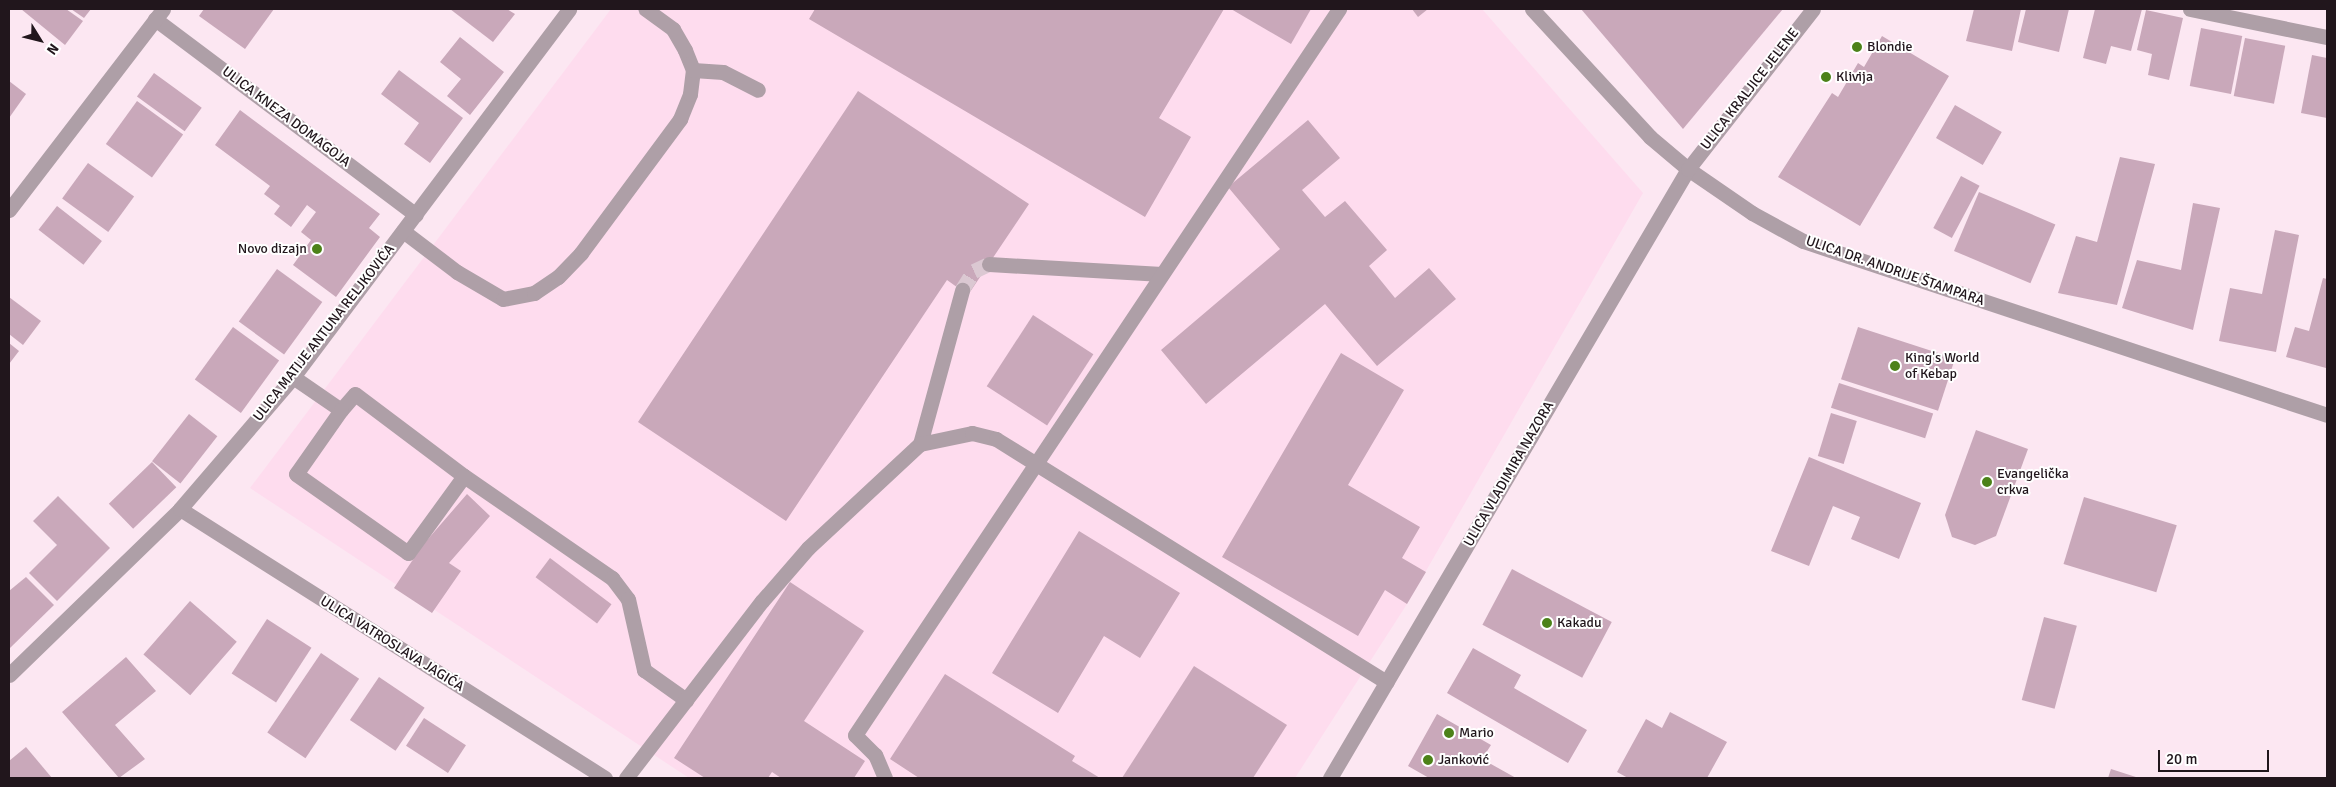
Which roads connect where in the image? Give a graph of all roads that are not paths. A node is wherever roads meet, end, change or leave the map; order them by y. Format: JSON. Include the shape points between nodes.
{"nodes":[{"id":1,"x":569,"y":9,"type":"edge"},
{"id":2,"x":645,"y":9,"type":"edge"},
{"id":3,"x":1339,"y":9,"type":"edge"},
{"id":4,"x":1532,"y":9,"type":"edge"},
{"id":5,"x":1813,"y":9,"type":"edge"},
{"id":6,"x":2190,"y":9,"type":"edge"},
{"id":7,"x":159,"y":14,"type":"edge"},
{"id":8,"x":2327,"y":37,"type":"edge"},
{"id":9,"x":693,"y":70,"type":"junction"},
{"id":10,"x":758,"y":90,"type":"dead end"},
{"id":11,"x":1688,"y":170,"type":"junction"},
{"id":12,"x":9,"y":210,"type":"edge"},
{"id":13,"x":416,"y":214,"type":"junction"},
{"id":14,"x":403,"y":231,"type":"junction"},
{"id":15,"x":989,"y":264,"type":"tunnel mouth"},
{"id":16,"x":1162,"y":274,"type":"junction"},
{"id":17,"x":962,"y":290,"type":"tunnel mouth"},
{"id":18,"x":294,"y":377,"type":"junction"},
{"id":19,"x":342,"y":410,"type":"junction"},
{"id":20,"x":2327,"y":415,"type":"edge"},
{"id":21,"x":920,"y":444,"type":"junction"},
{"id":22,"x":1036,"y":463,"type":"junction"},
{"id":23,"x":464,"y":476,"type":"junction"},
{"id":24,"x":180,"y":509,"type":"junction"},
{"id":25,"x":9,"y":675,"type":"edge"},
{"id":26,"x":1386,"y":682,"type":"junction"},
{"id":27,"x":686,"y":700,"type":"junction"},
{"id":28,"x":605,"y":778,"type":"edge"},
{"id":29,"x":626,"y":778,"type":"edge"},
{"id":30,"x":885,"y":778,"type":"edge"},
{"id":31,"x":1330,"y":778,"type":"edge"}],
"edges":[{"from":1,"to":13,"type":"street","name":"ULICA MATIJE ANTUNA RELJKOVIĆA"},
{"from":2,"to":9,"type":"street","via":[[673,29]]},
{"from":3,"to":16,"type":"street"},
{"from":4,"to":11,"type":"street","name":"ULICA DR. ANDRIJE ŠTAMPARA","via":[[1650,136]]},
{"from":5,"to":11,"type":"street","name":"ULICA KRALJICE JELENE"},
{"from":6,"to":8,"type":"street"},
{"from":7,"to":12,"type":"street","name":"ULICA KNEZA DOMAGOJA"},
{"from":7,"to":13,"type":"street","name":"ULICA KNEZA DOMAGOJA"},
{"from":9,"to":10,"type":"street","via":[[723,72]]},
{"from":9,"to":14,"type":"street","via":[[690,94],[680,119],[581,253],[558,277],[534,293],[503,299],[457,272]]},
{"from":11,"to":20,"type":"street","name":"ULICA DR. ANDRIJE ŠTAMPARA","via":[[1752,213],[1802,240]]},
{"from":11,"to":26,"type":"street","name":"ULICA VLADIMIRA NAZORA"},
{"from":13,"to":14,"type":"street","name":"ULICA MATIJE ANTUNA RELJKOVIĆA"},
{"from":14,"to":18,"type":"street","name":"ULICA MATIJE ANTUNA RELJKOVIĆA"},
{"from":15,"to":16,"type":"street"},
{"from":16,"to":22,"type":"street"},
{"from":17,"to":21,"type":"street"},
{"from":18,"to":19,"type":"street"},
{"from":18,"to":24,"type":"street","name":"ULICA MATIJE ANTUNA RELJKOVIĆA"},
{"from":19,"to":23,"type":"street","via":[[355,394]]},
{"from":19,"to":23,"type":"street","via":[[296,474],[408,553]]},
{"from":21,"to":22,"type":"street","via":[[972,433],[996,439]]},
{"from":21,"to":27,"type":"street","via":[[808,548],[762,601]]},
{"from":22,"to":26,"type":"street"},
{"from":22,"to":30,"type":"street","via":[[854,735],[875,755]]},
{"from":23,"to":27,"type":"street","via":[[612,578],[628,599],[644,670]]},
{"from":24,"to":25,"type":"street","name":"ULICA MATIJE ANTUNA RELJKOVIĆA"},
{"from":24,"to":28,"type":"street","name":"ULICA VATROSLAVA JAGIĆA"},
{"from":26,"to":31,"type":"street","name":"ULICA VLADIMIRA NAZORA"},
{"from":27,"to":29,"type":"street"}]}
